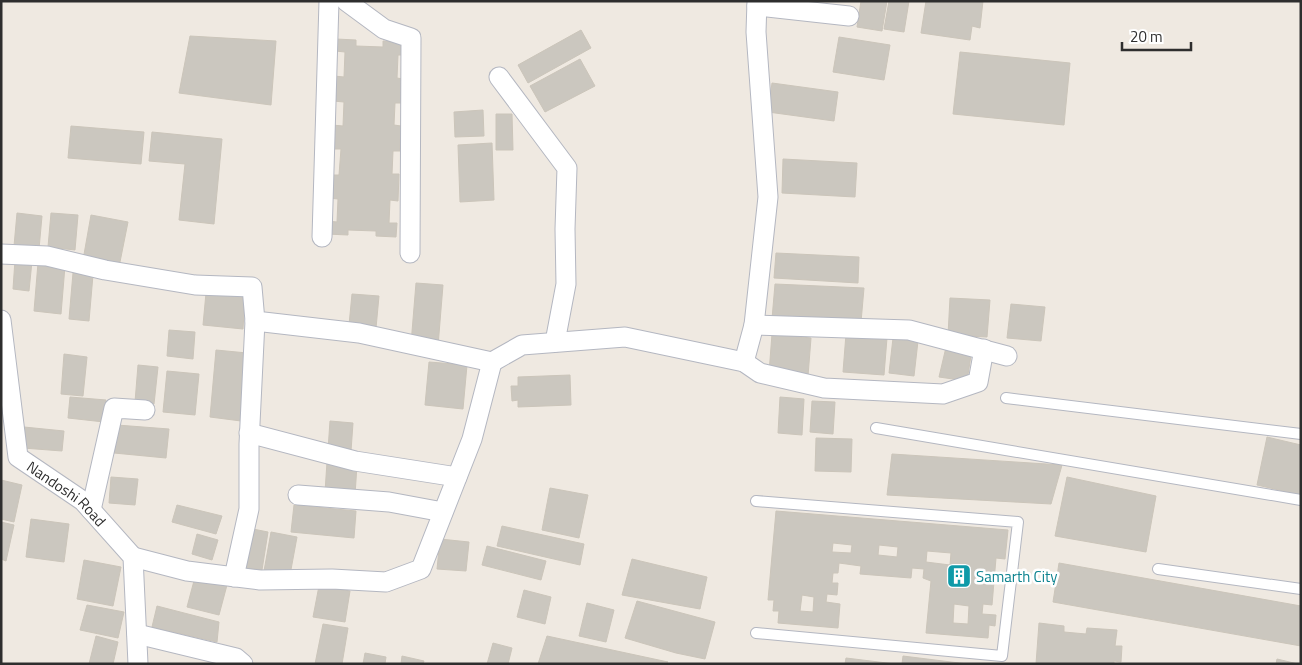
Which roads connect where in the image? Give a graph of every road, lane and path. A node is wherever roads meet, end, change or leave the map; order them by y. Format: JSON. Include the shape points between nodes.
{"nodes":[{"id":1,"x":329,"y":1,"type":"edge"},
{"id":2,"x":346,"y":1,"type":"edge"},
{"id":3,"x":757,"y":4,"type":"edge"},
{"id":4,"x":849,"y":16,"type":"dead end"},
{"id":5,"x":499,"y":77,"type":"dead end"},
{"id":6,"x":322,"y":238,"type":"dead end"},
{"id":7,"x":410,"y":253,"type":"dead end"},
{"id":8,"x":1,"y":254,"type":"edge"},
{"id":9,"x":1,"y":320,"type":"edge"},
{"id":10,"x":254,"y":322,"type":"junction"},
{"id":11,"x":754,"y":325,"type":"junction"},
{"id":12,"x":556,"y":342,"type":"junction"},
{"id":13,"x":984,"y":349,"type":"junction"},
{"id":14,"x":1007,"y":356,"type":"dead end"},
{"id":15,"x":735,"y":360,"type":"junction"},
{"id":16,"x":492,"y":362,"type":"junction"},
{"id":17,"x":1006,"y":398,"type":"dead end"},
{"id":18,"x":145,"y":410,"type":"dead end"},
{"id":19,"x":876,"y":428,"type":"dead end"},
{"id":20,"x":249,"y":433,"type":"junction"},
{"id":21,"x":1301,"y":434,"type":"edge"},
{"id":22,"x":9,"y":456,"type":"edge"},
{"id":23,"x":457,"y":477,"type":"junction"},
{"id":24,"x":298,"y":495,"type":"dead end"},
{"id":25,"x":1301,"y":500,"type":"edge"},
{"id":26,"x":756,"y":501,"type":"dead end"},
{"id":27,"x":91,"y":510,"type":"junction"},
{"id":28,"x":444,"y":512,"type":"junction"},
{"id":29,"x":133,"y":557,"type":"junction"},
{"id":30,"x":1158,"y":569,"type":"dead end"},
{"id":31,"x":234,"y":577,"type":"junction"},
{"id":32,"x":1301,"y":588,"type":"edge"},
{"id":33,"x":756,"y":633,"type":"dead end"},
{"id":34,"x":137,"y":634,"type":"junction"},
{"id":35,"x":1002,"y":660,"type":"edge"},
{"id":36,"x":138,"y":664,"type":"edge"},
{"id":37,"x":243,"y":664,"type":"edge"}],
"edges":[{"from":1,"to":6,"type":"street"},
{"from":2,"to":7,"type":"street","via":[[384,29],[411,38]]},
{"from":3,"to":4,"type":"street"},
{"from":3,"to":11,"type":"street","via":[[756,32],[768,197]]},
{"from":5,"to":12,"type":"street","via":[[568,168],[566,284]]},
{"from":8,"to":10,"type":"street","via":[[47,256],[105,270],[195,285],[252,287]]},
{"from":9,"to":22,"type":"street","name":"Nandoshi Road"},
{"from":10,"to":16,"type":"street","via":[[359,333]]},
{"from":10,"to":20,"type":"street"},
{"from":11,"to":13,"type":"street","via":[[910,330]]},
{"from":11,"to":15,"type":"street"},
{"from":12,"to":15,"type":"street","via":[[625,337]]},
{"from":12,"to":16,"type":"street","via":[[522,345]]},
{"from":13,"to":14,"type":"street"},
{"from":13,"to":15,"type":"street","via":[[978,382],[943,394],[824,388],[760,372]]},
{"from":16,"to":23,"type":"street","via":[[472,439]]},
{"from":17,"to":21,"type":"lane"},
{"from":18,"to":27,"type":"street","via":[[114,408]]},
{"from":19,"to":25,"type":"lane"},
{"from":20,"to":23,"type":"street","via":[[355,461]]},
{"from":20,"to":31,"type":"street","via":[[249,509]]},
{"from":22,"to":27,"type":"street","name":"Nandoshi Road","via":[[83,501]]},
{"from":23,"to":28,"type":"street"},
{"from":24,"to":28,"type":"street","via":[[389,502]]},
{"from":26,"to":35,"type":"lane","via":[[1018,522]]},
{"from":27,"to":29,"type":"street","name":"Nandoshi Road"},
{"from":28,"to":31,"type":"street","via":[[421,569],[386,582]]},
{"from":29,"to":31,"type":"street","via":[[187,571]]},
{"from":29,"to":34,"type":"street"},
{"from":30,"to":32,"type":"lane"},
{"from":33,"to":35,"type":"lane"},
{"from":34,"to":36,"type":"street"},
{"from":34,"to":37,"type":"street","via":[[236,658]]}]}
